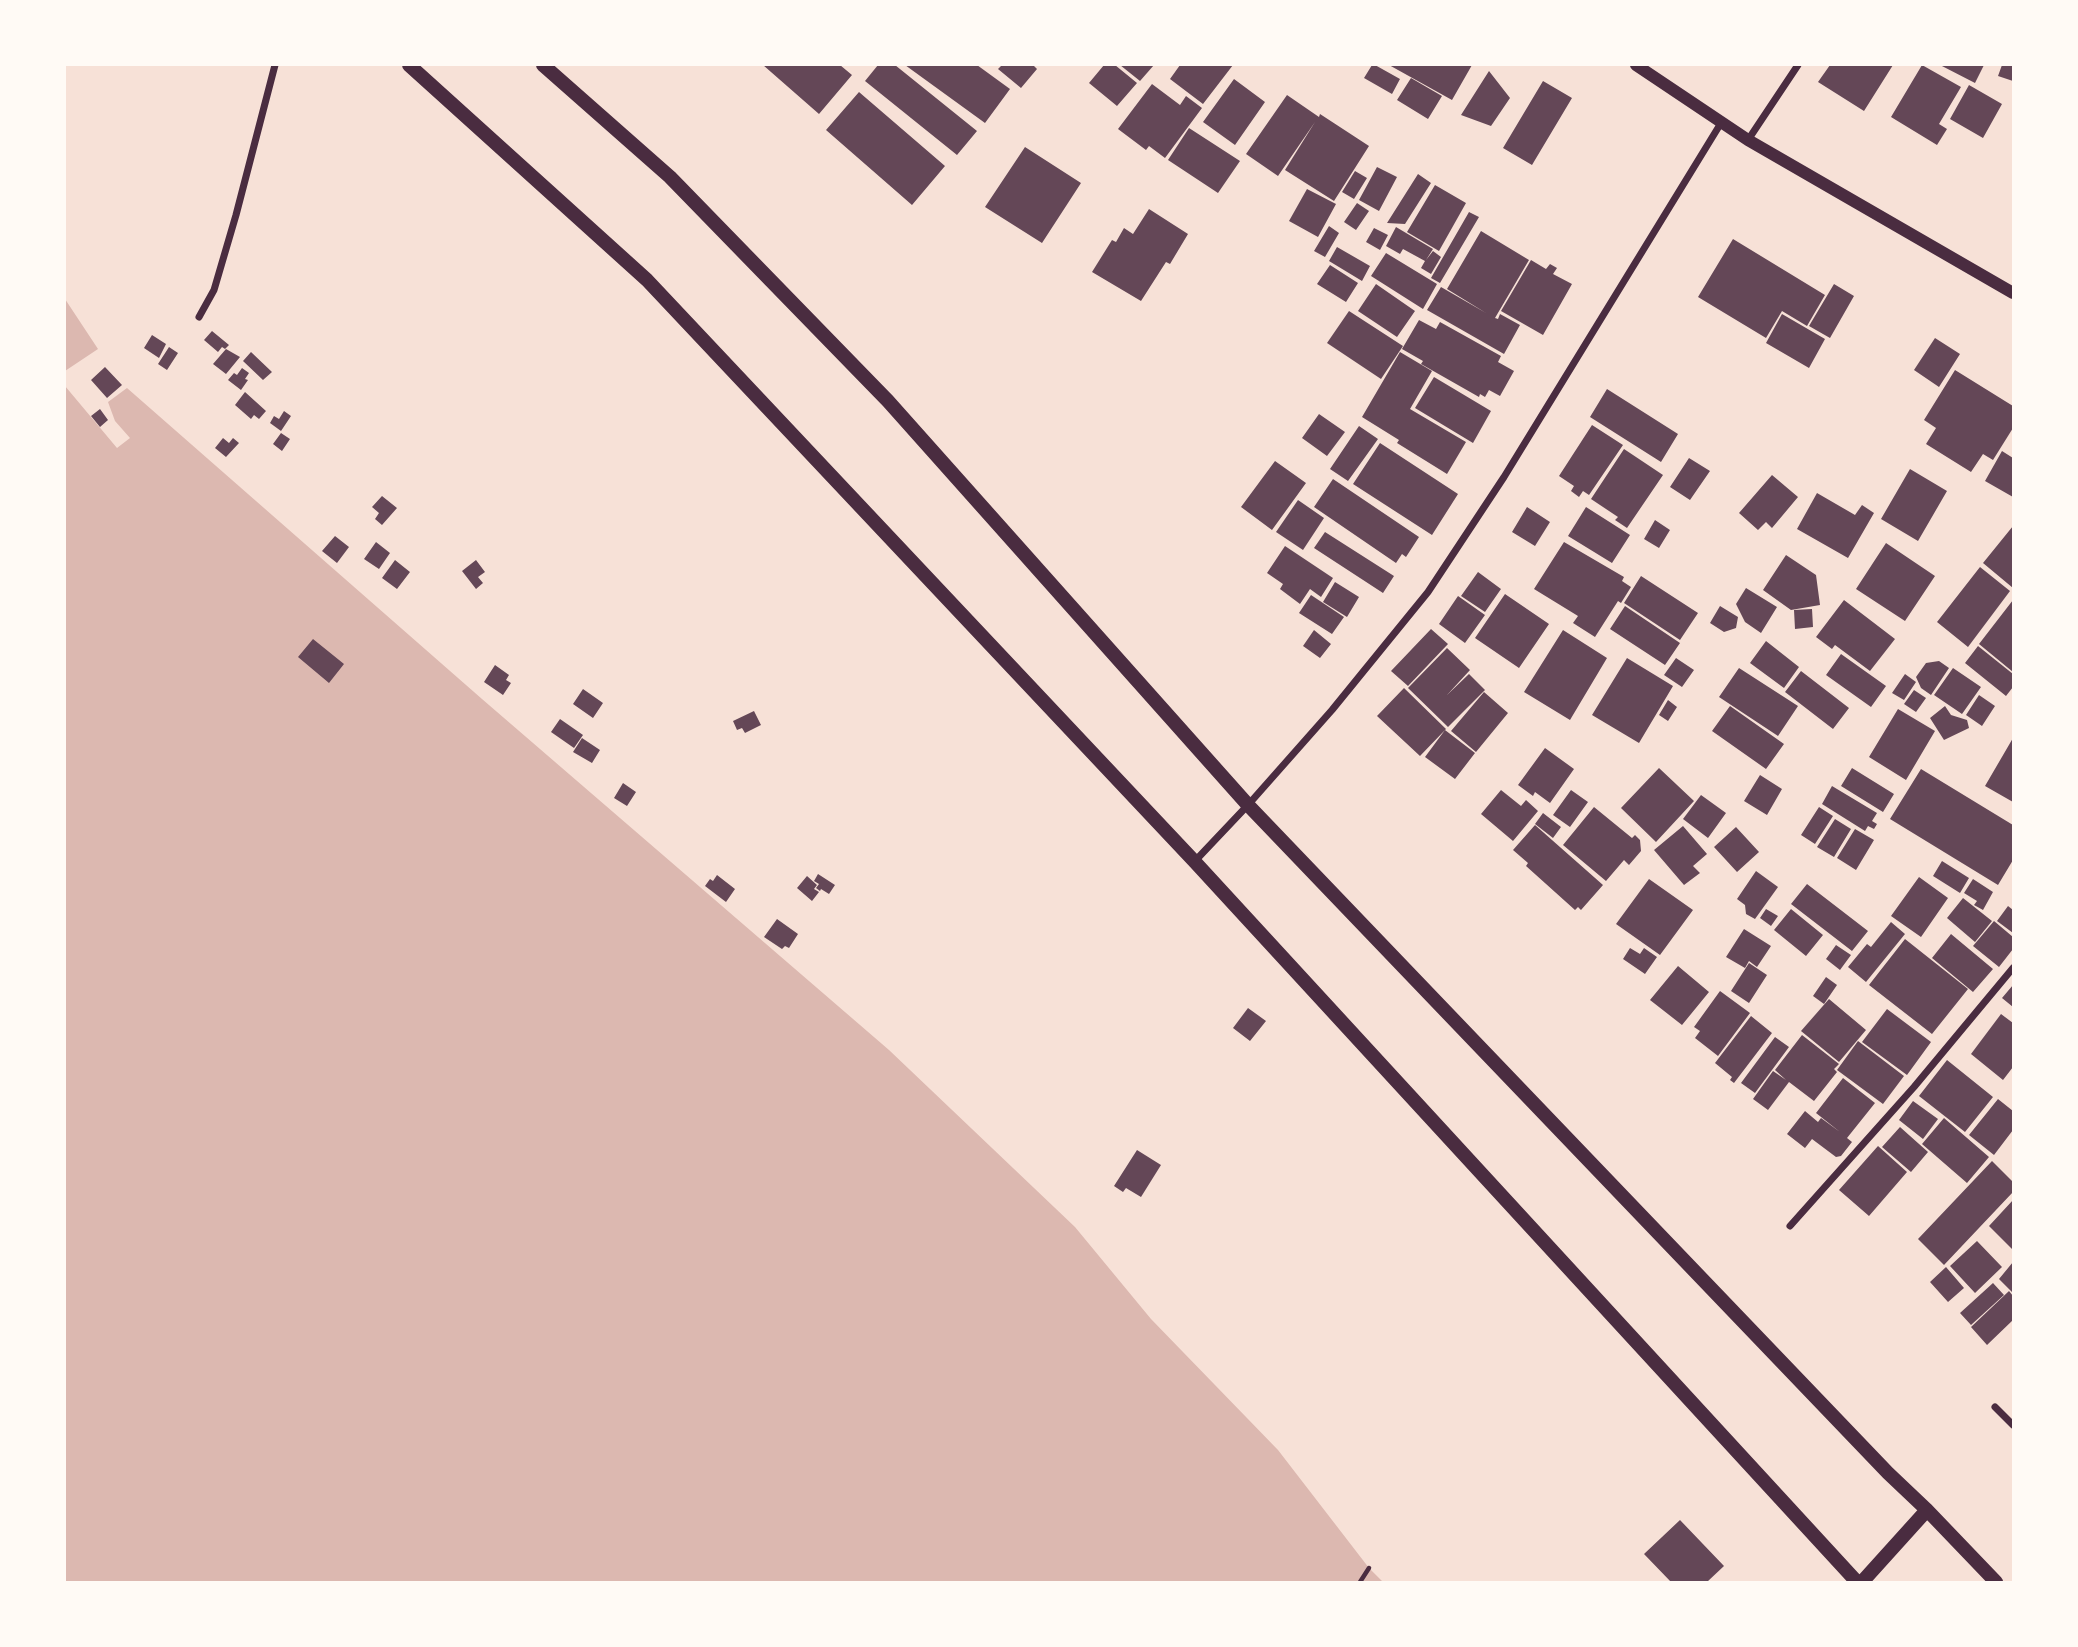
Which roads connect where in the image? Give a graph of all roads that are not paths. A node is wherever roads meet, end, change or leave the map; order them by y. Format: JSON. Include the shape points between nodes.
{"nodes":[{"id":1,"x":275,"y":65,"type":"edge"},
{"id":2,"x":410,"y":65,"type":"edge"},
{"id":3,"x":543,"y":65,"type":"edge"},
{"id":4,"x":1636,"y":65,"type":"edge"},
{"id":5,"x":1798,"y":65,"type":"edge"},
{"id":6,"x":1721,"y":123,"type":"junction"},
{"id":7,"x":1748,"y":140,"type":"junction"},
{"id":8,"x":2013,"y":293,"type":"edge"},
{"id":9,"x":199,"y":317,"type":"dead end"},
{"id":10,"x":1248,"y":805,"type":"junction"},
{"id":11,"x":1195,"y":862,"type":"junction"},
{"id":12,"x":2013,"y":968,"type":"edge"},
{"id":13,"x":1790,"y":1226,"type":"dead end"},
{"id":14,"x":1995,"y":1407,"type":"dead end"},
{"id":15,"x":2013,"y":1425,"type":"edge"},
{"id":16,"x":1927,"y":1510,"type":"junction"},
{"id":17,"x":1859,"y":1582,"type":"edge"},
{"id":18,"x":1996,"y":1582,"type":"edge"}],
"edges":[{"from":1,"to":9,"type":"street","via":[[214,290]]},
{"from":2,"to":11,"type":"main road","via":[[647,280]]},
{"from":3,"to":10,"type":"main road","via":[[670,177],[888,401]]},
{"from":4,"to":6,"type":"street"},
{"from":5,"to":7,"type":"street"},
{"from":6,"to":7,"type":"street"},
{"from":6,"to":10,"type":"street","via":[[1504,477],[1428,592]]},
{"from":7,"to":8,"type":"street"},
{"from":10,"to":11,"type":"street"},
{"from":10,"to":16,"type":"main road"},
{"from":11,"to":17,"type":"main road"},
{"from":12,"to":13,"type":"street"},
{"from":14,"to":15,"type":"street"},
{"from":16,"to":17,"type":"main road"},
{"from":16,"to":18,"type":"main road"}]}
